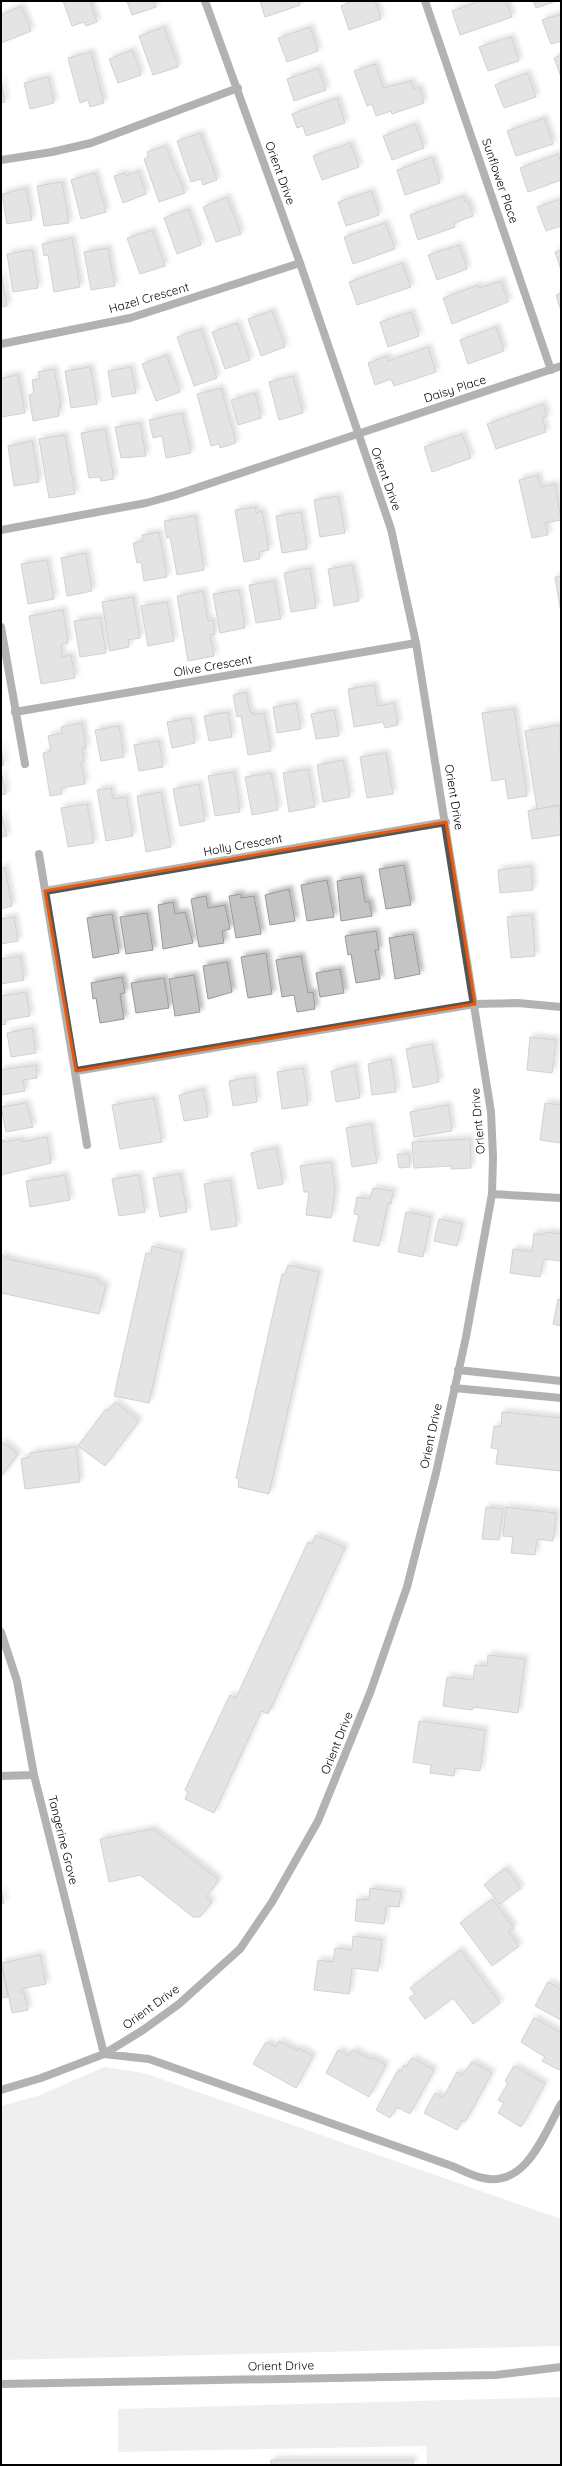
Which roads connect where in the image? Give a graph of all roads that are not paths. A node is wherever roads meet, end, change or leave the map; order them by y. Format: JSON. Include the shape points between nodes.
{"nodes":[{"id":1,"x":206,"y":1,"type":"edge"},
{"id":2,"x":425,"y":1,"type":"edge"},
{"id":3,"x":238,"y":88,"type":"junction"},
{"id":4,"x":1,"y":160,"type":"edge"},
{"id":5,"x":300,"y":263,"type":"junction"},
{"id":6,"x":1,"y":344,"type":"edge"},
{"id":7,"x":561,"y":366,"type":"edge"},
{"id":8,"x":552,"y":370,"type":"junction"},
{"id":9,"x":357,"y":434,"type":"junction"},
{"id":10,"x":1,"y":530,"type":"edge"},
{"id":11,"x":1,"y":627,"type":"edge"},
{"id":12,"x":416,"y":643,"type":"junction"},
{"id":13,"x":15,"y":712,"type":"junction"},
{"id":14,"x":25,"y":764,"type":"dead end"},
{"id":15,"x":446,"y":822,"type":"junction"},
{"id":16,"x":39,"y":854,"type":"dead end"},
{"id":17,"x":45,"y":891,"type":"junction"},
{"id":18,"x":475,"y":1004,"type":"junction"},
{"id":19,"x":561,"y":1007,"type":"edge"},
{"id":20,"x":76,"y":1071,"type":"junction"},
{"id":21,"x":87,"y":1145,"type":"dead end"},
{"id":22,"x":492,"y":1194,"type":"junction"},
{"id":23,"x":561,"y":1198,"type":"edge"},
{"id":24,"x":458,"y":1370,"type":"junction"},
{"id":25,"x":561,"y":1380,"type":"edge"},
{"id":26,"x":454,"y":1388,"type":"junction"},
{"id":27,"x":561,"y":1398,"type":"edge"},
{"id":28,"x":1,"y":1632,"type":"edge"},
{"id":29,"x":34,"y":1775,"type":"junction"},
{"id":30,"x":1,"y":1776,"type":"edge"},
{"id":31,"x":104,"y":2054,"type":"junction"},
{"id":32,"x":1,"y":2090,"type":"edge"},
{"id":33,"x":561,"y":2104,"type":"edge"},
{"id":34,"x":561,"y":2367,"type":"edge"},
{"id":35,"x":1,"y":2384,"type":"edge"}],
"edges":[{"from":1,"to":3,"type":"street","name":"Orient Drive"},
{"from":2,"to":8,"type":"street","name":"Sunflower Place"},
{"from":3,"to":4,"type":"street","via":[[91,143]]},
{"from":3,"to":5,"type":"street","name":"Orient Drive"},
{"from":5,"to":6,"type":"street","name":"Hazel Crescent","via":[[130,318]]},
{"from":5,"to":9,"type":"street","name":"Orient Drive"},
{"from":7,"to":8,"type":"street","name":"Daisy Place"},
{"from":8,"to":9,"type":"street","name":"Daisy Place"},
{"from":9,"to":10,"type":"street","via":[[175,496]]},
{"from":9,"to":12,"type":"street","name":"Orient Drive","via":[[391,529]]},
{"from":11,"to":13,"type":"street"},
{"from":12,"to":13,"type":"street","name":"Olive Crescent"},
{"from":12,"to":15,"type":"street","name":"Orient Drive"},
{"from":13,"to":14,"type":"street"},
{"from":15,"to":17,"type":"street","name":"Holly Crescent"},
{"from":15,"to":18,"type":"street","name":"Orient Drive"},
{"from":16,"to":17,"type":"street"},
{"from":17,"to":20,"type":"street"},
{"from":18,"to":19,"type":"street","via":[[518,1003]]},
{"from":18,"to":20,"type":"street"},
{"from":18,"to":22,"type":"street","name":"Orient Drive","via":[[491,1112]]},
{"from":20,"to":21,"type":"street"},
{"from":22,"to":23,"type":"street"},
{"from":22,"to":24,"type":"street","name":"Orient Drive"},
{"from":24,"to":25,"type":"street"},
{"from":24,"to":26,"type":"street","name":"Orient Drive"},
{"from":26,"to":27,"type":"street"},
{"from":26,"to":31,"type":"street","name":"Orient Drive","via":[[436,1473],[407,1587],[370,1693],[318,1821],[284,1883],[240,1949],[179,2004]]},
{"from":28,"to":29,"type":"street","name":"Tangerine Grove","via":[[16,1681]]},
{"from":29,"to":30,"type":"street"},
{"from":29,"to":31,"type":"street","name":"Tangerine Grove"},
{"from":31,"to":32,"type":"street","name":"Orient Drive"},
{"from":31,"to":33,"type":"street","via":[[149,2059],[482,2178],[494,2180],[516,2173],[527,2164]]},
{"from":34,"to":35,"type":"street","name":"Orient Drive","via":[[496,2376]]}]}
